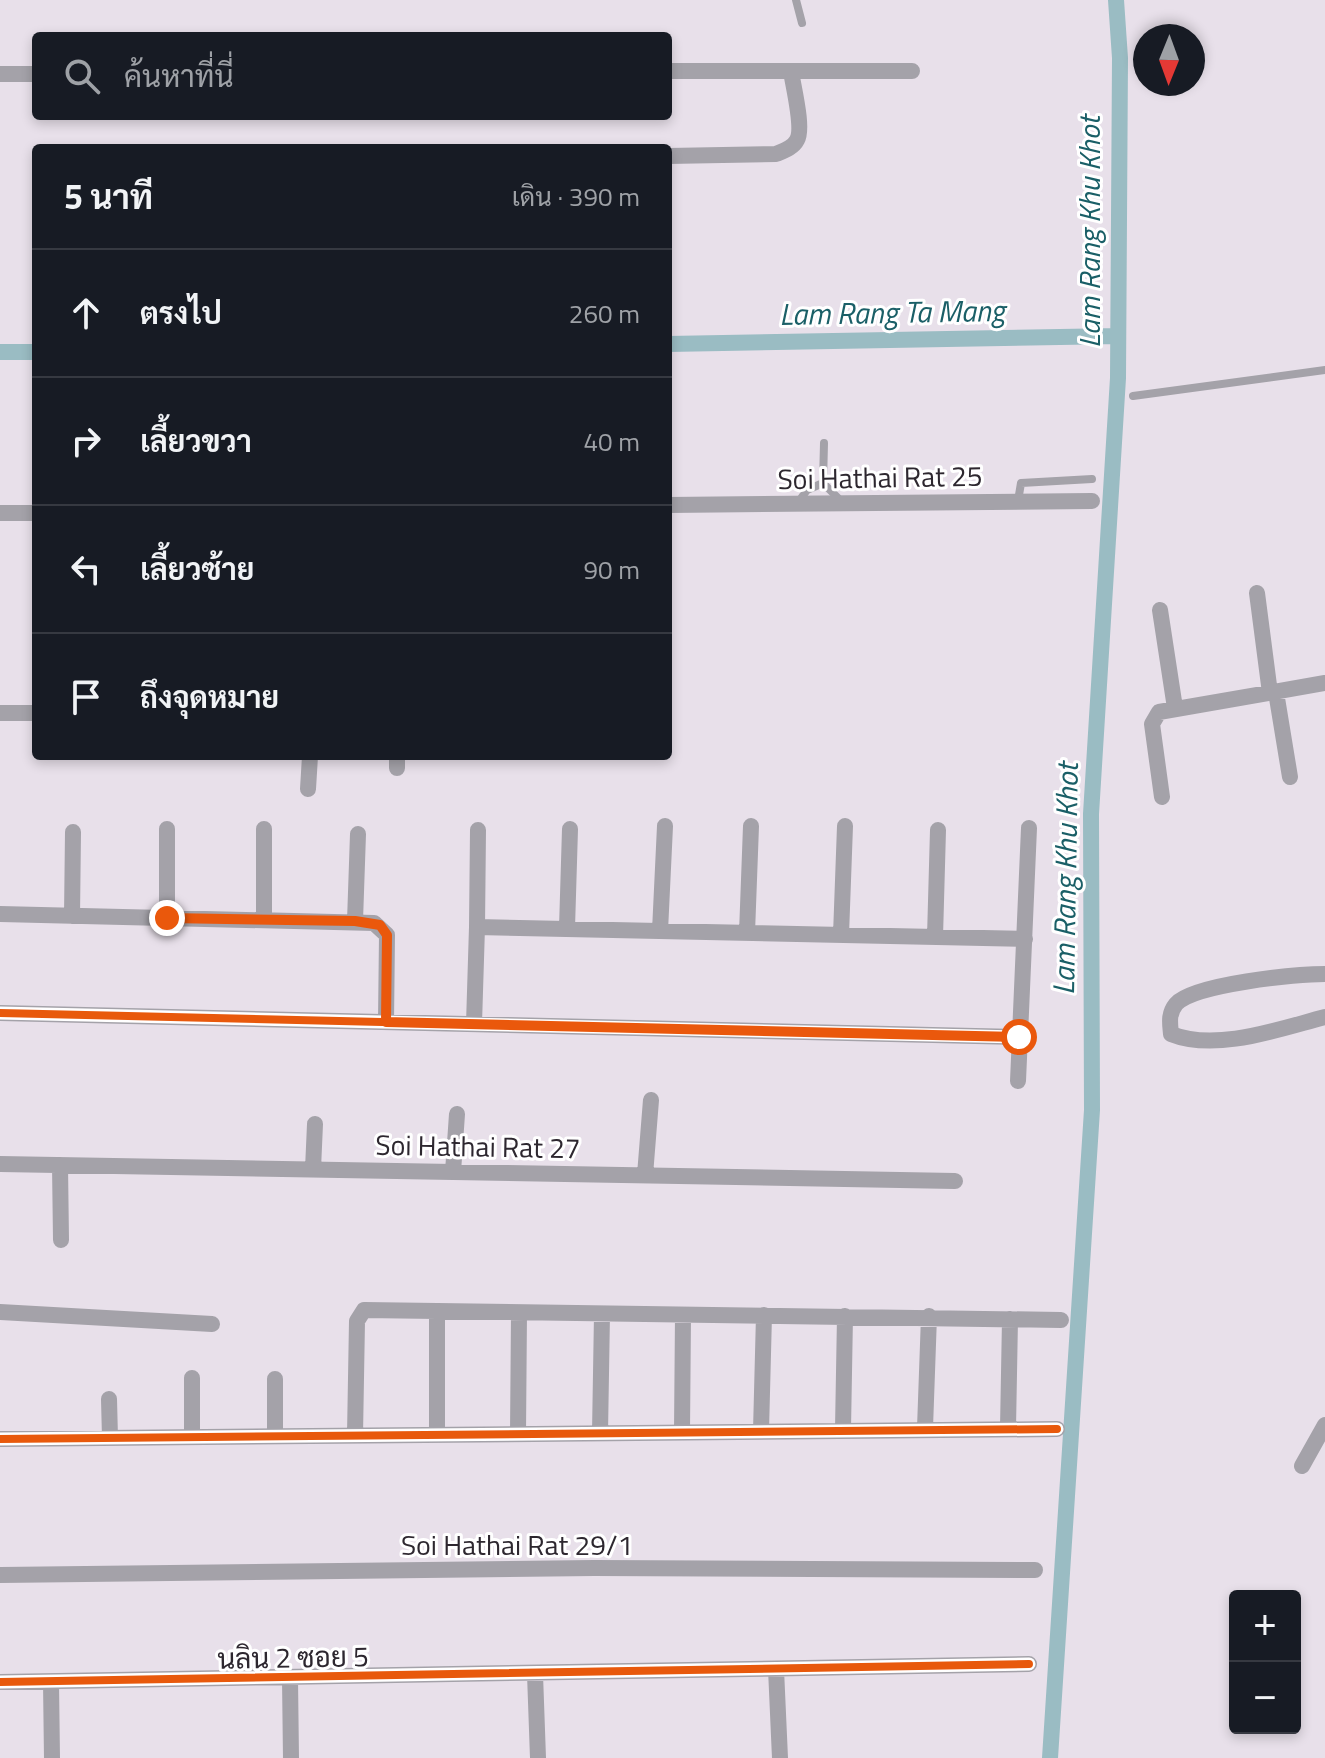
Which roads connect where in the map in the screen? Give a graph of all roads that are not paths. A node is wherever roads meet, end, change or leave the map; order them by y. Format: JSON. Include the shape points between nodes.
{"nodes":[{"id":1,"x":796,"y":0,"type":"edge"},
{"id":2,"x":802,"y":23,"type":"dead end"},
{"id":3,"x":672,"y":71,"type":"edge"},
{"id":4,"x":791,"y":71,"type":"junction"},
{"id":5,"x":912,"y":71,"type":"dead end"},
{"id":6,"x":0,"y":74,"type":"edge"},
{"id":7,"x":32,"y":74,"type":"edge"},
{"id":8,"x":672,"y":156,"type":"edge"},
{"id":9,"x":1325,"y":370,"type":"edge"},
{"id":10,"x":1133,"y":396,"type":"dead end"},
{"id":11,"x":824,"y":443,"type":"dead end"},
{"id":12,"x":1092,"y":479,"type":"dead end"},
{"id":13,"x":823,"y":483,"type":"junction"},
{"id":14,"x":1018,"y":501,"type":"junction"},
{"id":15,"x":1092,"y":501,"type":"dead end"},
{"id":16,"x":842,"y":503,"type":"junction"},
{"id":17,"x":797,"y":504,"type":"junction"},
{"id":18,"x":672,"y":505,"type":"edge"},
{"id":19,"x":0,"y":513,"type":"edge"},
{"id":20,"x":32,"y":513,"type":"edge"},
{"id":21,"x":1257,"y":593,"type":"dead end"},
{"id":22,"x":1160,"y":610,"type":"dead end"},
{"id":23,"x":1325,"y":683,"type":"edge"},
{"id":24,"x":1273,"y":692,"type":"junction"},
{"id":25,"x":1175,"y":708,"type":"junction"},
{"id":26,"x":0,"y":713,"type":"edge"},
{"id":27,"x":32,"y":713,"type":"edge"},
{"id":28,"x":310,"y":760,"type":"edge"},
{"id":29,"x":1290,"y":777,"type":"dead end"},
{"id":30,"x":308,"y":789,"type":"dead end"},
{"id":31,"x":1162,"y":797,"type":"dead end"},
{"id":32,"x":665,"y":826,"type":"dead end"},
{"id":33,"x":751,"y":826,"type":"dead end"},
{"id":34,"x":845,"y":826,"type":"dead end"},
{"id":35,"x":1029,"y":828,"type":"dead end"},
{"id":36,"x":167,"y":829,"type":"dead end"},
{"id":37,"x":264,"y":829,"type":"dead end"},
{"id":38,"x":570,"y":829,"type":"dead end"},
{"id":39,"x":478,"y":830,"type":"dead end"},
{"id":40,"x":938,"y":830,"type":"dead end"},
{"id":41,"x":73,"y":832,"type":"dead end"},
{"id":42,"x":358,"y":834,"type":"dead end"},
{"id":43,"x":0,"y":914,"type":"edge"},
{"id":44,"x":72,"y":916,"type":"junction"},
{"id":45,"x":167,"y":918,"type":"junction"},
{"id":46,"x":264,"y":920,"type":"junction"},
{"id":47,"x":355,"y":921,"type":"junction"},
{"id":48,"x":477,"y":927,"type":"junction"},
{"id":49,"x":567,"y":928,"type":"junction"},
{"id":50,"x":660,"y":931,"type":"junction"},
{"id":51,"x":747,"y":933,"type":"junction"},
{"id":52,"x":841,"y":935,"type":"junction"},
{"id":53,"x":935,"y":937,"type":"junction"},
{"id":54,"x":1025,"y":939,"type":"junction"},
{"id":55,"x":1325,"y":974,"type":"edge"},
{"id":56,"x":0,"y":1013,"type":"edge"},
{"id":57,"x":1325,"y":1017,"type":"edge"},
{"id":58,"x":386,"y":1022,"type":"junction"},
{"id":59,"x":474,"y":1024,"type":"junction"},
{"id":60,"x":1019,"y":1037,"type":"junction"},
{"id":61,"x":1018,"y":1081,"type":"dead end"},
{"id":62,"x":651,"y":1100,"type":"dead end"},
{"id":63,"x":457,"y":1114,"type":"dead end"},
{"id":64,"x":315,"y":1124,"type":"dead end"},
{"id":65,"x":0,"y":1164,"type":"edge"},
{"id":66,"x":60,"y":1165,"type":"junction"},
{"id":67,"x":313,"y":1169,"type":"junction"},
{"id":68,"x":453,"y":1172,"type":"junction"},
{"id":69,"x":645,"y":1175,"type":"junction"},
{"id":70,"x":955,"y":1181,"type":"dead end"},
{"id":71,"x":61,"y":1240,"type":"dead end"},
{"id":72,"x":437,"y":1311,"type":"junction"},
{"id":73,"x":0,"y":1312,"type":"edge"},
{"id":74,"x":519,"y":1313,"type":"junction"},
{"id":75,"x":602,"y":1314,"type":"junction"},
{"id":76,"x":683,"y":1315,"type":"junction"},
{"id":77,"x":764,"y":1315,"type":"junction"},
{"id":78,"x":845,"y":1316,"type":"junction"},
{"id":79,"x":929,"y":1316,"type":"junction"},
{"id":80,"x":1010,"y":1319,"type":"junction"},
{"id":81,"x":1061,"y":1320,"type":"dead end"},
{"id":82,"x":212,"y":1324,"type":"dead end"},
{"id":83,"x":192,"y":1378,"type":"dead end"},
{"id":84,"x":275,"y":1379,"type":"dead end"},
{"id":85,"x":109,"y":1399,"type":"dead end"},
{"id":86,"x":1325,"y":1425,"type":"edge"},
{"id":87,"x":925,"y":1428,"type":"junction"},
{"id":88,"x":1008,"y":1428,"type":"junction"},
{"id":89,"x":843,"y":1429,"type":"junction"},
{"id":90,"x":1057,"y":1429,"type":"dead end"},
{"id":91,"x":682,"y":1431,"type":"junction"},
{"id":92,"x":761,"y":1431,"type":"junction"},
{"id":93,"x":518,"y":1433,"type":"junction"},
{"id":94,"x":600,"y":1433,"type":"junction"},
{"id":95,"x":355,"y":1435,"type":"junction"},
{"id":96,"x":437,"y":1435,"type":"junction"},
{"id":97,"x":275,"y":1436,"type":"junction"},
{"id":98,"x":192,"y":1437,"type":"junction"},
{"id":99,"x":110,"y":1438,"type":"junction"},
{"id":100,"x":0,"y":1439,"type":"edge"},
{"id":101,"x":1302,"y":1466,"type":"dead end"},
{"id":102,"x":1035,"y":1570,"type":"dead end"},
{"id":103,"x":0,"y":1575,"type":"edge"},
{"id":104,"x":1029,"y":1664,"type":"dead end"},
{"id":105,"x":776,"y":1669,"type":"junction"},
{"id":106,"x":535,"y":1674,"type":"junction"},
{"id":107,"x":290,"y":1679,"type":"junction"},
{"id":108,"x":0,"y":1682,"type":"edge"},
{"id":109,"x":51,"y":1682,"type":"junction"},
{"id":110,"x":52,"y":1758,"type":"edge"},
{"id":111,"x":291,"y":1758,"type":"edge"},
{"id":112,"x":538,"y":1758,"type":"edge"},
{"id":113,"x":780,"y":1758,"type":"edge"}],
"edges":[{"from":1,"to":2,"type":"lane"},
{"from":3,"to":4,"type":"street"},
{"from":4,"to":5,"type":"street"},
{"from":4,"to":8,"type":"street","via":[[799,131],[789,148],[776,154]]},
{"from":6,"to":7,"type":"street"},
{"from":9,"to":10,"type":"lane"},
{"from":11,"to":13,"type":"lane"},
{"from":12,"to":14,"type":"lane","via":[[1021,483]]},
{"from":13,"to":16,"type":"lane"},
{"from":13,"to":17,"type":"lane","via":[[807,490]]},
{"from":14,"to":15,"type":"street","name":"Soi Hathai Rat 25"},
{"from":14,"to":16,"type":"street","name":"Soi Hathai Rat 25"},
{"from":16,"to":17,"type":"street","name":"Soi Hathai Rat 25"},
{"from":17,"to":18,"type":"street","name":"Soi Hathai Rat 25"},
{"from":19,"to":20,"type":"street"},
{"from":21,"to":24,"type":"street"},
{"from":22,"to":25,"type":"street"},
{"from":23,"to":24,"type":"street"},
{"from":24,"to":25,"type":"street"},
{"from":24,"to":29,"type":"street"},
{"from":25,"to":31,"type":"street","via":[[1159,712],[1152,724]]},
{"from":26,"to":27,"type":"street"},
{"from":28,"to":30,"type":"street"},
{"from":32,"to":50,"type":"street"},
{"from":33,"to":51,"type":"street"},
{"from":34,"to":52,"type":"street"},
{"from":35,"to":54,"type":"street"},
{"from":36,"to":45,"type":"street"},
{"from":37,"to":46,"type":"street"},
{"from":38,"to":49,"type":"street"},
{"from":39,"to":48,"type":"street"},
{"from":40,"to":53,"type":"street"},
{"from":41,"to":44,"type":"street"},
{"from":42,"to":47,"type":"street"},
{"from":43,"to":44,"type":"street"},
{"from":44,"to":45,"type":"street"},
{"from":45,"to":46,"type":"street"},
{"from":46,"to":47,"type":"street"},
{"from":47,"to":58,"type":"street","via":[[380,925],[387,935]]},
{"from":48,"to":49,"type":"street"},
{"from":48,"to":59,"type":"street"},
{"from":49,"to":50,"type":"street"},
{"from":50,"to":51,"type":"street"},
{"from":51,"to":52,"type":"street"},
{"from":52,"to":53,"type":"street"},
{"from":53,"to":54,"type":"street"},
{"from":54,"to":60,"type":"street"},
{"from":55,"to":57,"type":"street","via":[[1255,980],[1195,993],[1178,1002],[1169,1017],[1171,1034],[1192,1042]]},
{"from":56,"to":58,"type":"street"},
{"from":58,"to":59,"type":"street"},
{"from":59,"to":60,"type":"street"},
{"from":60,"to":61,"type":"street"},
{"from":62,"to":69,"type":"street"},
{"from":63,"to":68,"type":"street"},
{"from":64,"to":67,"type":"street"},
{"from":65,"to":66,"type":"street","name":"Soi Hathai Rat 27"},
{"from":66,"to":67,"type":"street","name":"Soi Hathai Rat 27"},
{"from":66,"to":71,"type":"street"},
{"from":67,"to":68,"type":"street","name":"Soi Hathai Rat 27"},
{"from":68,"to":69,"type":"street","name":"Soi Hathai Rat 27"},
{"from":69,"to":70,"type":"street","name":"Soi Hathai Rat 27"},
{"from":72,"to":74,"type":"street"},
{"from":72,"to":95,"type":"street","via":[[364,1310],[358,1315]]},
{"from":72,"to":96,"type":"street"},
{"from":73,"to":82,"type":"street"},
{"from":74,"to":75,"type":"street"},
{"from":74,"to":93,"type":"street"},
{"from":75,"to":76,"type":"street"},
{"from":75,"to":94,"type":"street"},
{"from":76,"to":77,"type":"street"},
{"from":76,"to":91,"type":"street"},
{"from":77,"to":78,"type":"street"},
{"from":77,"to":92,"type":"street"},
{"from":78,"to":79,"type":"street"},
{"from":78,"to":89,"type":"street"},
{"from":79,"to":80,"type":"street"},
{"from":79,"to":87,"type":"street"},
{"from":80,"to":81,"type":"street"},
{"from":80,"to":88,"type":"street"},
{"from":83,"to":98,"type":"street"},
{"from":84,"to":97,"type":"street"},
{"from":85,"to":99,"type":"street"},
{"from":86,"to":101,"type":"street"},
{"from":87,"to":88,"type":"street"},
{"from":87,"to":89,"type":"street"},
{"from":88,"to":90,"type":"street"},
{"from":89,"to":92,"type":"street"},
{"from":91,"to":92,"type":"street"},
{"from":91,"to":94,"type":"street"},
{"from":93,"to":94,"type":"street"},
{"from":93,"to":96,"type":"street"},
{"from":95,"to":96,"type":"street"},
{"from":95,"to":97,"type":"street"},
{"from":97,"to":98,"type":"street"},
{"from":98,"to":99,"type":"street"},
{"from":99,"to":100,"type":"street"},
{"from":102,"to":103,"type":"street","name":"Soi Hathai Rat 29/1","via":[[578,1568]]},
{"from":104,"to":105,"type":"street","name":"นลิน 2 ซอย 5"},
{"from":105,"to":106,"type":"street","name":"นลิน 2 ซอย 5"},
{"from":105,"to":113,"type":"street"},
{"from":106,"to":107,"type":"street","name":"นลิน 2 ซอย 5"},
{"from":106,"to":112,"type":"street"},
{"from":107,"to":109,"type":"street","name":"นลิน 2 ซอย 5"},
{"from":107,"to":111,"type":"street"},
{"from":108,"to":109,"type":"street","name":"นลิน 2 ซอย 5"},
{"from":109,"to":110,"type":"street"}]}
